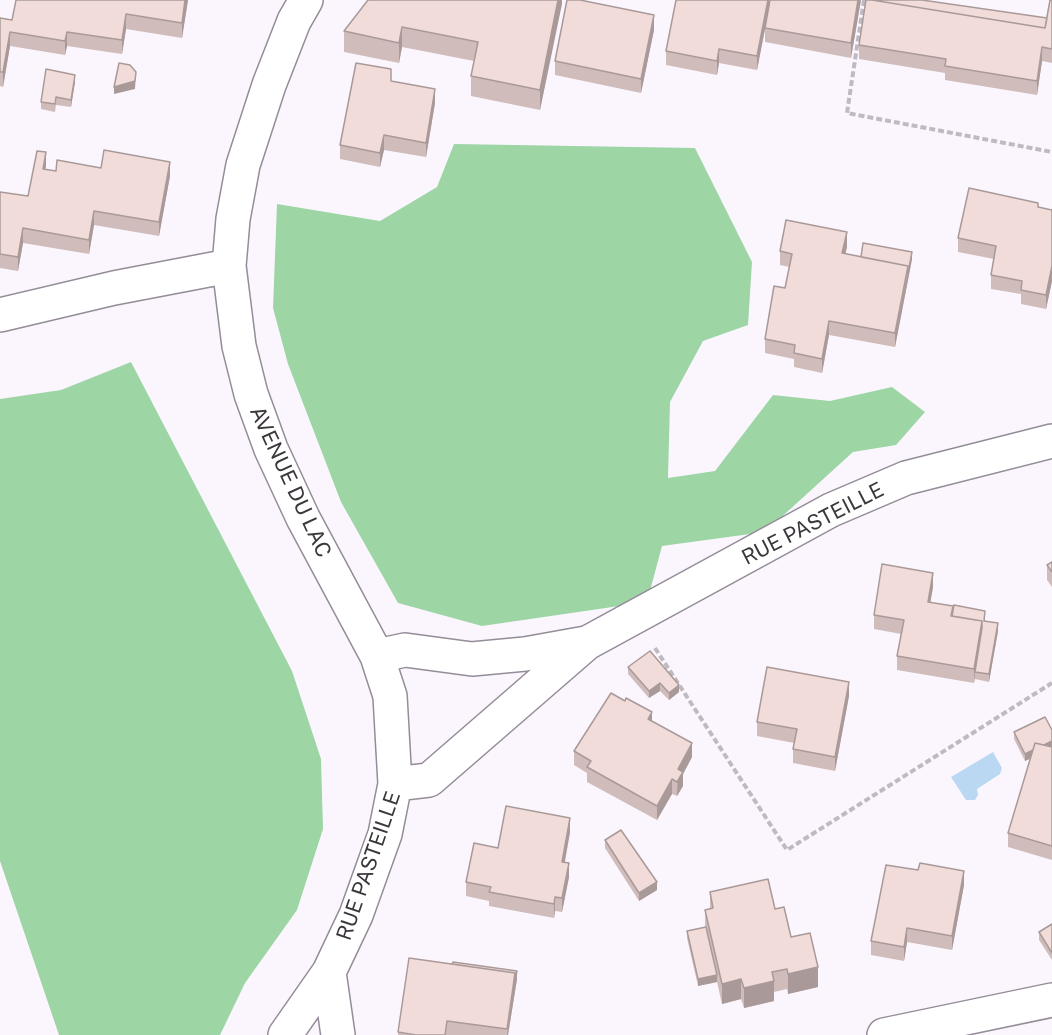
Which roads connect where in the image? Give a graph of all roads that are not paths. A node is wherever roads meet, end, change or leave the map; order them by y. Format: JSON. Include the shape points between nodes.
{"nodes":[{"id":1,"x":306,"y":0,"type":"edge"},
{"id":2,"x":229,"y":266,"type":"junction"},
{"id":3,"x":0,"y":315,"type":"edge"},
{"id":4,"x":1052,"y":441,"type":"edge"},
{"id":5,"x":588,"y":643,"type":"junction"},
{"id":6,"x":376,"y":656,"type":"junction"},
{"id":7,"x":395,"y":784,"type":"junction"},
{"id":8,"x":329,"y":972,"type":"junction"},
{"id":9,"x":1052,"y":1000,"type":"edge"},
{"id":10,"x":285,"y":1035,"type":"edge"},
{"id":11,"x":338,"y":1035,"type":"edge"},
{"id":12,"x":884,"y":1035,"type":"edge"}],
"edges":[{"from":1,"to":2,"type":"street","name":"AVENUE DU LAC","via":[[269,85],[243,165]]},
{"from":2,"to":3,"type":"street"},
{"from":2,"to":6,"type":"street","name":"AVENUE DU LAC","via":[[239,346],[250,394],[303,518]]},
{"from":4,"to":5,"type":"street","name":"RUE PASTEILLE","via":[[906,478],[831,510]]},
{"from":5,"to":6,"type":"street","name":"RUE PASTEILLE","via":[[472,659],[405,650]]},
{"from":5,"to":7,"type":"street","name":"RUE PASTEILLE","via":[[429,780]]},
{"from":6,"to":7,"type":"street","name":"AVENUE DU LAC","via":[[390,696]]},
{"from":7,"to":8,"type":"street","name":"RUE PASTEILLE","via":[[385,834],[356,915]]},
{"from":8,"to":10,"type":"street","name":"RUE PASTEILLE"},
{"from":8,"to":11,"type":"street"},
{"from":9,"to":12,"type":"street"}]}
